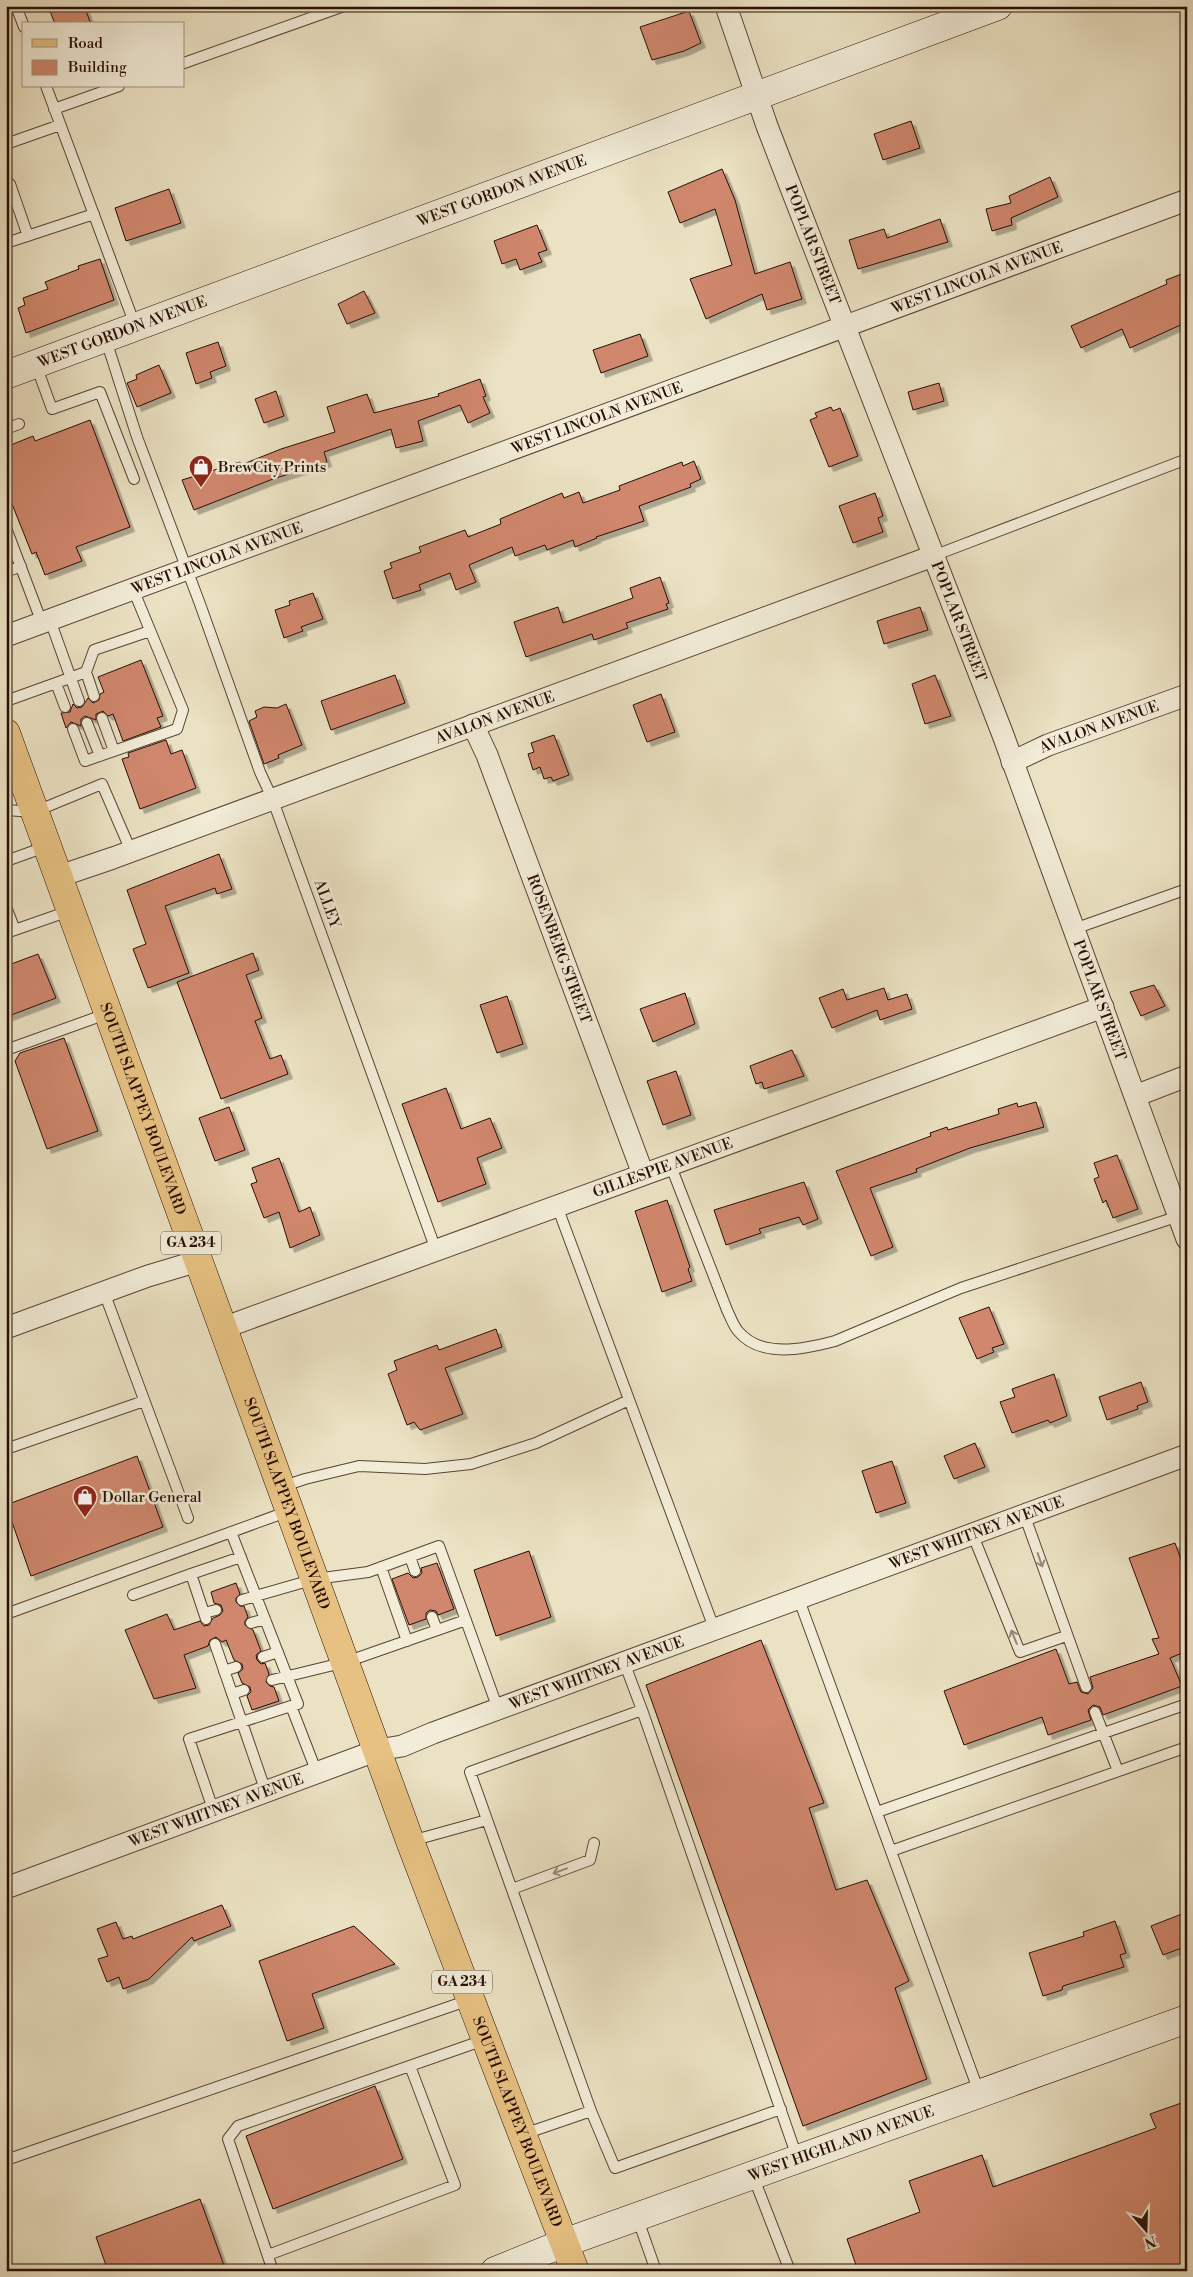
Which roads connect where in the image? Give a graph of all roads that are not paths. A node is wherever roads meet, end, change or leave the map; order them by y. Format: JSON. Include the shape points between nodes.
{"nodes":[{"id":1,"x":16,"y":6,"type":"edge"},
{"id":2,"x":344,"y":6,"type":"edge"},
{"id":3,"x":726,"y":6,"type":"edge"},
{"id":4,"x":998,"y":6,"type":"edge"},
{"id":5,"x":22,"y":22,"type":"edge"},
{"id":6,"x":185,"y":63,"type":"edge"},
{"id":7,"x":47,"y":88,"type":"edge"},
{"id":8,"x":113,"y":88,"type":"edge"},
{"id":9,"x":756,"y":95,"type":"junction"},
{"id":10,"x":54,"y":109,"type":"junction"},
{"id":11,"x":60,"y":125,"type":"junction"},
{"id":12,"x":6,"y":144,"type":"edge"},
{"id":13,"x":6,"y":186,"type":"edge"},
{"id":14,"x":1187,"y":200,"type":"edge"},
{"id":15,"x":94,"y":214,"type":"junction"},
{"id":16,"x":28,"y":236,"type":"junction"},
{"id":17,"x":6,"y":243,"type":"edge"},
{"id":18,"x":136,"y":326,"type":"junction"},
{"id":19,"x":846,"y":326,"type":"junction"},
{"id":20,"x":105,"y":338,"type":"junction"},
{"id":21,"x":36,"y":364,"type":"junction"},
{"id":22,"x":6,"y":375,"type":"edge"},
{"id":23,"x":19,"y":424,"type":"dead end"},
{"id":24,"x":6,"y":428,"type":"edge"},
{"id":25,"x":1187,"y":459,"type":"edge"},
{"id":26,"x":134,"y":479,"type":"dead end"},
{"id":27,"x":6,"y":528,"type":"edge"},
{"id":28,"x":933,"y":556,"type":"junction"},
{"id":29,"x":21,"y":566,"type":"junction"},
{"id":30,"x":187,"y":570,"type":"junction"},
{"id":31,"x":6,"y":572,"type":"edge"},
{"id":32,"x":133,"y":589,"type":"junction"},
{"id":33,"x":46,"y":622,"type":"junction"},
{"id":34,"x":150,"y":631,"type":"junction"},
{"id":35,"x":6,"y":636,"type":"edge"},
{"id":36,"x":86,"y":672,"type":"junction"},
{"id":37,"x":70,"y":678,"type":"junction"},
{"id":38,"x":56,"y":683,"type":"junction"},
{"id":39,"x":1187,"y":695,"type":"edge"},
{"id":40,"x":94,"y":696,"type":"dead end"},
{"id":41,"x":6,"y":701,"type":"edge"},
{"id":42,"x":79,"y":701,"type":"dead end"},
{"id":43,"x":64,"y":707,"type":"dead end"},
{"id":44,"x":102,"y":718,"type":"dead end"},
{"id":45,"x":87,"y":723,"type":"dead end"},
{"id":46,"x":473,"y":725,"type":"junction"},
{"id":47,"x":72,"y":729,"type":"dead end"},
{"id":48,"x":6,"y":733,"type":"edge"},
{"id":49,"x":114,"y":751,"type":"junction"},
{"id":50,"x":100,"y":756,"type":"junction"},
{"id":51,"x":1012,"y":762,"type":"junction"},
{"id":52,"x":272,"y":798,"type":"junction"},
{"id":53,"x":6,"y":810,"type":"edge"},
{"id":54,"x":34,"y":812,"type":"junction"},
{"id":55,"x":46,"y":847,"type":"junction"},
{"id":56,"x":131,"y":851,"type":"junction"},
{"id":57,"x":6,"y":861,"type":"edge"},
{"id":58,"x":57,"y":876,"type":"junction"},
{"id":59,"x":1187,"y":889,"type":"edge"},
{"id":60,"x":6,"y":907,"type":"edge"},
{"id":61,"x":69,"y":911,"type":"junction"},
{"id":62,"x":1074,"y":929,"type":"junction"},
{"id":63,"x":11,"y":931,"type":"edge"},
{"id":64,"x":1102,"y":1007,"type":"junction"},
{"id":65,"x":107,"y":1013,"type":"junction"},
{"id":66,"x":6,"y":1050,"type":"edge"},
{"id":67,"x":1187,"y":1076,"type":"edge"},
{"id":68,"x":1135,"y":1096,"type":"junction"},
{"id":69,"x":670,"y":1164,"type":"junction"},
{"id":70,"x":643,"y":1174,"type":"junction"},
{"id":71,"x":556,"y":1206,"type":"junction"},
{"id":72,"x":1179,"y":1216,"type":"junction"},
{"id":73,"x":1187,"y":1239,"type":"edge"},
{"id":74,"x":436,"y":1250,"type":"junction"},
{"id":75,"x":198,"y":1261,"type":"junction"},
{"id":76,"x":104,"y":1292,"type":"junction"},
{"id":77,"x":6,"y":1328,"type":"edge"},
{"id":78,"x":223,"y":1328,"type":"junction"},
{"id":79,"x":629,"y":1400,"type":"junction"},
{"id":80,"x":144,"y":1401,"type":"junction"},
{"id":81,"x":6,"y":1449,"type":"edge"},
{"id":82,"x":1187,"y":1455,"type":"edge"},
{"id":83,"x":286,"y":1499,"type":"junction"},
{"id":84,"x":1024,"y":1514,"type":"junction"},
{"id":85,"x":188,"y":1518,"type":"dead end"},
{"id":86,"x":231,"y":1532,"type":"junction"},
{"id":87,"x":972,"y":1532,"type":"junction"},
{"id":88,"x":241,"y":1557,"type":"junction"},
{"id":89,"x":410,"y":1557,"type":"junction"},
{"id":90,"x":381,"y":1567,"type":"junction"},
{"id":91,"x":415,"y":1571,"type":"dead end"},
{"id":92,"x":191,"y":1574,"type":"junction"},
{"id":93,"x":315,"y":1579,"type":"junction"},
{"id":94,"x":133,"y":1595,"type":"dead end"},
{"id":95,"x":256,"y":1596,"type":"junction"},
{"id":96,"x":798,"y":1597,"type":"junction"},
{"id":97,"x":242,"y":1600,"type":"dead end"},
{"id":98,"x":216,"y":1610,"type":"dead end"},
{"id":99,"x":6,"y":1614,"type":"edge"},
{"id":100,"x":432,"y":1617,"type":"dead end"},
{"id":101,"x":265,"y":1619,"type":"junction"},
{"id":102,"x":466,"y":1620,"type":"junction"},
{"id":103,"x":250,"y":1624,"type":"dead end"},
{"id":104,"x":714,"y":1628,"type":"junction"},
{"id":105,"x":437,"y":1630,"type":"junction"},
{"id":106,"x":1066,"y":1636,"type":"junction"},
{"id":107,"x":407,"y":1641,"type":"junction"},
{"id":108,"x":215,"y":1644,"type":"dead end"},
{"id":109,"x":278,"y":1652,"type":"junction"},
{"id":110,"x":263,"y":1657,"type":"dead end"},
{"id":111,"x":346,"y":1662,"type":"junction"},
{"id":112,"x":624,"y":1662,"type":"junction"},
{"id":113,"x":236,"y":1666,"type":"dead end"},
{"id":114,"x":224,"y":1670,"type":"junction"},
{"id":115,"x":287,"y":1675,"type":"junction"},
{"id":116,"x":272,"y":1680,"type":"dead end"},
{"id":117,"x":1086,"y":1687,"type":"dead end"},
{"id":118,"x":244,"y":1690,"type":"dead end"},
{"id":119,"x":232,"y":1694,"type":"junction"},
{"id":120,"x":1187,"y":1704,"type":"edge"},
{"id":121,"x":291,"y":1706,"type":"junction"},
{"id":122,"x":498,"y":1708,"type":"junction"},
{"id":123,"x":642,"y":1710,"type":"junction"},
{"id":124,"x":1095,"y":1712,"type":"dead end"},
{"id":125,"x":242,"y":1721,"type":"junction"},
{"id":126,"x":1104,"y":1734,"type":"junction"},
{"id":127,"x":1187,"y":1747,"type":"edge"},
{"id":128,"x":378,"y":1750,"type":"junction"},
{"id":129,"x":1118,"y":1771,"type":"junction"},
{"id":130,"x":317,"y":1773,"type":"junction"},
{"id":131,"x":266,"y":1792,"type":"junction"},
{"id":132,"x":214,"y":1812,"type":"junction"},
{"id":133,"x":877,"y":1812,"type":"junction"},
{"id":134,"x":487,"y":1820,"type":"junction"},
{"id":135,"x":410,"y":1841,"type":"junction"},
{"id":136,"x":594,"y":1843,"type":"dead end"},
{"id":137,"x":891,"y":1851,"type":"junction"},
{"id":138,"x":6,"y":1888,"type":"edge"},
{"id":139,"x":512,"y":1889,"type":"junction"},
{"id":140,"x":469,"y":2000,"type":"junction"},
{"id":141,"x":1187,"y":2018,"type":"edge"},
{"id":142,"x":485,"y":2040,"type":"junction"},
{"id":143,"x":410,"y":2066,"type":"junction"},
{"id":144,"x":979,"y":2093,"type":"junction"},
{"id":145,"x":781,"y":2109,"type":"junction"},
{"id":146,"x":591,"y":2111,"type":"junction"},
{"id":147,"x":524,"y":2134,"type":"junction"},
{"id":148,"x":798,"y":2159,"type":"junction"},
{"id":149,"x":6,"y":2160,"type":"edge"},
{"id":150,"x":753,"y":2175,"type":"junction"},
{"id":151,"x":637,"y":2217,"type":"junction"},
{"id":152,"x":564,"y":2243,"type":"junction"},
{"id":153,"x":268,"y":2255,"type":"junction"},
{"id":154,"x":273,"y":2271,"type":"edge"},
{"id":155,"x":495,"y":2271,"type":"edge"},
{"id":156,"x":575,"y":2271,"type":"edge"},
{"id":157,"x":656,"y":2271,"type":"edge"},
{"id":158,"x":790,"y":2271,"type":"edge"}],
"edges":[{"from":1,"to":5,"type":"lane"},
{"from":2,"to":6,"type":"lane"},
{"from":3,"to":9,"type":"street","name":"POPLAR STREET"},
{"from":4,"to":9,"type":"street","name":"WEST GORDON AVENUE"},
{"from":7,"to":10,"type":"lane"},
{"from":8,"to":10,"type":"lane"},
{"from":9,"to":18,"type":"street","name":"WEST GORDON AVENUE"},
{"from":9,"to":19,"type":"street","name":"POPLAR STREET"},
{"from":10,"to":11,"type":"lane"},
{"from":11,"to":12,"type":"lane"},
{"from":11,"to":15,"type":"lane"},
{"from":13,"to":16,"type":"lane","via":[[10,184]]},
{"from":14,"to":19,"type":"street","name":"WEST LINCOLN AVENUE"},
{"from":15,"to":16,"type":"lane"},
{"from":15,"to":18,"type":"lane"},
{"from":16,"to":17,"type":"lane"},
{"from":18,"to":20,"type":"street","name":"WEST GORDON AVENUE"},
{"from":19,"to":28,"type":"street","name":"POPLAR STREET"},
{"from":19,"to":30,"type":"street","name":"WEST LINCOLN AVENUE"},
{"from":20,"to":21,"type":"street","name":"WEST GORDON AVENUE"},
{"from":20,"to":30,"type":"lane","name":"ALLEY","via":[[137,437]]},
{"from":21,"to":22,"type":"street","name":"WEST GORDON AVENUE"},
{"from":21,"to":26,"type":"lane","via":[[52,409],[100,392]]},
{"from":23,"to":24,"type":"lane"},
{"from":25,"to":28,"type":"lane"},
{"from":27,"to":29,"type":"lane"},
{"from":28,"to":46,"type":"street","name":"AVALON AVENUE"},
{"from":28,"to":51,"type":"street","name":"POPLAR STREET"},
{"from":29,"to":31,"type":"lane"},
{"from":29,"to":33,"type":"lane"},
{"from":30,"to":32,"type":"street","name":"WEST LINCOLN AVENUE"},
{"from":30,"to":52,"type":"lane","name":"ALLEY"},
{"from":32,"to":33,"type":"street","name":"WEST LINCOLN AVENUE"},
{"from":32,"to":34,"type":"lane"},
{"from":33,"to":35,"type":"street","name":"WEST LINCOLN AVENUE"},
{"from":33,"to":37,"type":"lane"},
{"from":34,"to":36,"type":"lane","via":[[94,650]]},
{"from":34,"to":49,"type":"lane","via":[[182,710],[178,729]]},
{"from":36,"to":37,"type":"lane"},
{"from":36,"to":40,"type":"lane"},
{"from":37,"to":38,"type":"lane"},
{"from":37,"to":42,"type":"lane"},
{"from":38,"to":41,"type":"lane"},
{"from":38,"to":43,"type":"lane"},
{"from":39,"to":51,"type":"street","name":"AVALON AVENUE","via":[[1048,745]]},
{"from":44,"to":49,"type":"lane"},
{"from":45,"to":50,"type":"lane"},
{"from":46,"to":52,"type":"street","name":"AVALON AVENUE"},
{"from":46,"to":70,"type":"street","name":"ROSENBERG STREET"},
{"from":47,"to":50,"type":"lane","via":[[85,761]]},
{"from":48,"to":54,"type":"main road","name":"SOUTH SLAPPEY BOULEVARD","number":"GA 234"},
{"from":49,"to":50,"type":"lane"},
{"from":51,"to":62,"type":"street","name":"POPLAR STREET"},
{"from":52,"to":56,"type":"street","name":"AVALON AVENUE"},
{"from":52,"to":74,"type":"lane","name":"ALLEY"},
{"from":53,"to":54,"type":"lane"},
{"from":54,"to":55,"type":"main road","name":"SOUTH SLAPPEY BOULEVARD","number":"GA 234"},
{"from":54,"to":56,"type":"lane","via":[[102,784]]},
{"from":55,"to":57,"type":"lane"},
{"from":55,"to":58,"type":"main road","name":"SOUTH SLAPPEY BOULEVARD","number":"GA 234"},
{"from":56,"to":58,"type":"street","name":"AVALON AVENUE"},
{"from":58,"to":61,"type":"main road","name":"SOUTH SLAPPEY BOULEVARD","number":"GA 234"},
{"from":59,"to":62,"type":"lane"},
{"from":60,"to":63,"type":"lane"},
{"from":61,"to":63,"type":"lane"},
{"from":61,"to":65,"type":"main road","name":"SOUTH SLAPPEY BOULEVARD","number":"GA 234"},
{"from":62,"to":64,"type":"street","name":"POPLAR STREET"},
{"from":64,"to":68,"type":"street","name":"POPLAR STREET"},
{"from":64,"to":69,"type":"street","name":"GILLESPIE AVENUE"},
{"from":65,"to":66,"type":"lane"},
{"from":65,"to":75,"type":"main road","name":"SOUTH SLAPPEY BOULEVARD","number":"GA 234"},
{"from":67,"to":68,"type":"street"},
{"from":68,"to":72,"type":"street","name":"POPLAR STREET"},
{"from":69,"to":70,"type":"street","name":"GILLESPIE AVENUE"},
{"from":69,"to":72,"type":"lane","via":[[738,1331],[752,1342],[770,1349],[835,1341],[962,1288]]},
{"from":70,"to":71,"type":"street","name":"GILLESPIE AVENUE"},
{"from":71,"to":74,"type":"street","name":"GILLESPIE AVENUE"},
{"from":71,"to":79,"type":"lane"},
{"from":72,"to":73,"type":"street","name":"POPLAR STREET"},
{"from":74,"to":78,"type":"street","name":"GILLESPIE AVENUE"},
{"from":75,"to":76,"type":"street"},
{"from":75,"to":78,"type":"main road","name":"SOUTH SLAPPEY BOULEVARD","number":"GA 234"},
{"from":76,"to":77,"type":"street"},
{"from":76,"to":80,"type":"lane"},
{"from":78,"to":83,"type":"main road","name":"SOUTH SLAPPEY BOULEVARD","number":"GA 234"},
{"from":79,"to":83,"type":"lane","via":[[536,1443],[471,1464],[425,1469],[359,1466],[305,1479]]},
{"from":79,"to":104,"type":"lane"},
{"from":80,"to":81,"type":"lane"},
{"from":80,"to":85,"type":"lane"},
{"from":82,"to":84,"type":"street","name":"WEST WHITNEY AVENUE"},
{"from":83,"to":86,"type":"lane"},
{"from":83,"to":93,"type":"main road","name":"SOUTH SLAPPEY BOULEVARD","number":"GA 234"},
{"from":84,"to":87,"type":"street","name":"WEST WHITNEY AVENUE"},
{"from":84,"to":106,"type":"lane","one_way":true},
{"from":86,"to":88,"type":"lane"},
{"from":86,"to":99,"type":"lane"},
{"from":87,"to":96,"type":"street","name":"WEST WHITNEY AVENUE"},
{"from":106,"to":87,"type":"lane","one_way":true,"via":[[1020,1652]]},
{"from":88,"to":92,"type":"lane"},
{"from":88,"to":95,"type":"lane"},
{"from":89,"to":90,"type":"lane"},
{"from":89,"to":91,"type":"lane"},
{"from":89,"to":102,"type":"lane","via":[[439,1546]]},
{"from":90,"to":93,"type":"lane","via":[[368,1572]]},
{"from":90,"to":107,"type":"lane"},
{"from":92,"to":94,"type":"lane"},
{"from":92,"to":98,"type":"lane","via":[[205,1616]]},
{"from":93,"to":95,"type":"lane"},
{"from":93,"to":111,"type":"main road","name":"SOUTH SLAPPEY BOULEVARD","number":"GA 234"},
{"from":95,"to":97,"type":"lane"},
{"from":95,"to":101,"type":"lane"},
{"from":96,"to":104,"type":"street","name":"WEST WHITNEY AVENUE"},
{"from":96,"to":133,"type":"lane"},
{"from":100,"to":105,"type":"lane"},
{"from":101,"to":103,"type":"lane"},
{"from":101,"to":109,"type":"lane"},
{"from":102,"to":105,"type":"lane"},
{"from":102,"to":122,"type":"lane"},
{"from":104,"to":112,"type":"street","name":"WEST WHITNEY AVENUE"},
{"from":105,"to":107,"type":"lane"},
{"from":106,"to":117,"type":"lane"},
{"from":107,"to":111,"type":"lane"},
{"from":108,"to":114,"type":"lane"},
{"from":109,"to":110,"type":"lane"},
{"from":109,"to":115,"type":"lane"},
{"from":111,"to":115,"type":"lane"},
{"from":111,"to":128,"type":"main road","name":"SOUTH SLAPPEY BOULEVARD","number":"GA 234"},
{"from":112,"to":122,"type":"street","name":"WEST WHITNEY AVENUE"},
{"from":112,"to":123,"type":"lane"},
{"from":113,"to":114,"type":"lane"},
{"from":114,"to":119,"type":"lane"},
{"from":115,"to":116,"type":"lane"},
{"from":115,"to":121,"type":"lane","via":[[298,1704]]},
{"from":118,"to":119,"type":"lane"},
{"from":119,"to":125,"type":"lane"},
{"from":120,"to":126,"type":"lane"},
{"from":121,"to":125,"type":"lane"},
{"from":121,"to":130,"type":"lane"},
{"from":122,"to":128,"type":"street","name":"WEST WHITNEY AVENUE","via":[[402,1746]]},
{"from":123,"to":134,"type":"lane","via":[[470,1772]]},
{"from":123,"to":145,"type":"lane"},
{"from":124,"to":126,"type":"lane"},
{"from":125,"to":131,"type":"lane"},
{"from":125,"to":132,"type":"lane","via":[[189,1739]]},
{"from":126,"to":129,"type":"lane"},
{"from":126,"to":133,"type":"lane"},
{"from":127,"to":129,"type":"lane"},
{"from":128,"to":130,"type":"street","name":"WEST WHITNEY AVENUE"},
{"from":128,"to":135,"type":"main road","name":"SOUTH SLAPPEY BOULEVARD","number":"GA 234"},
{"from":129,"to":137,"type":"lane"},
{"from":130,"to":131,"type":"street","name":"WEST WHITNEY AVENUE"},
{"from":131,"to":132,"type":"street","name":"WEST WHITNEY AVENUE"},
{"from":132,"to":138,"type":"street","name":"WEST WHITNEY AVENUE"},
{"from":133,"to":137,"type":"lane"},
{"from":134,"to":135,"type":"lane"},
{"from":134,"to":139,"type":"lane"},
{"from":135,"to":140,"type":"main road","name":"SOUTH SLAPPEY BOULEVARD","number":"GA 234"},
{"from":136,"to":139,"type":"lane","one_way":true,"via":[[590,1860]]},
{"from":137,"to":144,"type":"lane"},
{"from":139,"to":146,"type":"lane"},
{"from":140,"to":142,"type":"main road","name":"SOUTH SLAPPEY BOULEVARD","number":"GA 234"},
{"from":140,"to":149,"type":"lane"},
{"from":141,"to":144,"type":"street","name":"WEST HIGHLAND AVENUE"},
{"from":142,"to":143,"type":"lane"},
{"from":142,"to":147,"type":"main road","name":"SOUTH SLAPPEY BOULEVARD","number":"GA 234"},
{"from":143,"to":153,"type":"lane","via":[[238,2126],[228,2139]]},
{"from":143,"to":153,"type":"lane","via":[[455,2185]]},
{"from":144,"to":148,"type":"street","name":"WEST HIGHLAND AVENUE"},
{"from":145,"to":146,"type":"lane","via":[[616,2168]]},
{"from":145,"to":148,"type":"lane"},
{"from":146,"to":147,"type":"lane"},
{"from":147,"to":152,"type":"main road","name":"SOUTH SLAPPEY BOULEVARD","number":"GA 234"},
{"from":148,"to":150,"type":"street","name":"WEST HIGHLAND AVENUE"},
{"from":150,"to":151,"type":"street","name":"WEST HIGHLAND AVENUE"},
{"from":150,"to":158,"type":"lane"},
{"from":151,"to":152,"type":"street","name":"WEST HIGHLAND AVENUE"},
{"from":151,"to":157,"type":"lane"},
{"from":152,"to":155,"type":"street","name":"WEST HIGHLAND AVENUE"},
{"from":152,"to":156,"type":"main road","name":"SOUTH SLAPPEY BOULEVARD","number":"GA 234"},
{"from":153,"to":154,"type":"lane"}]}
